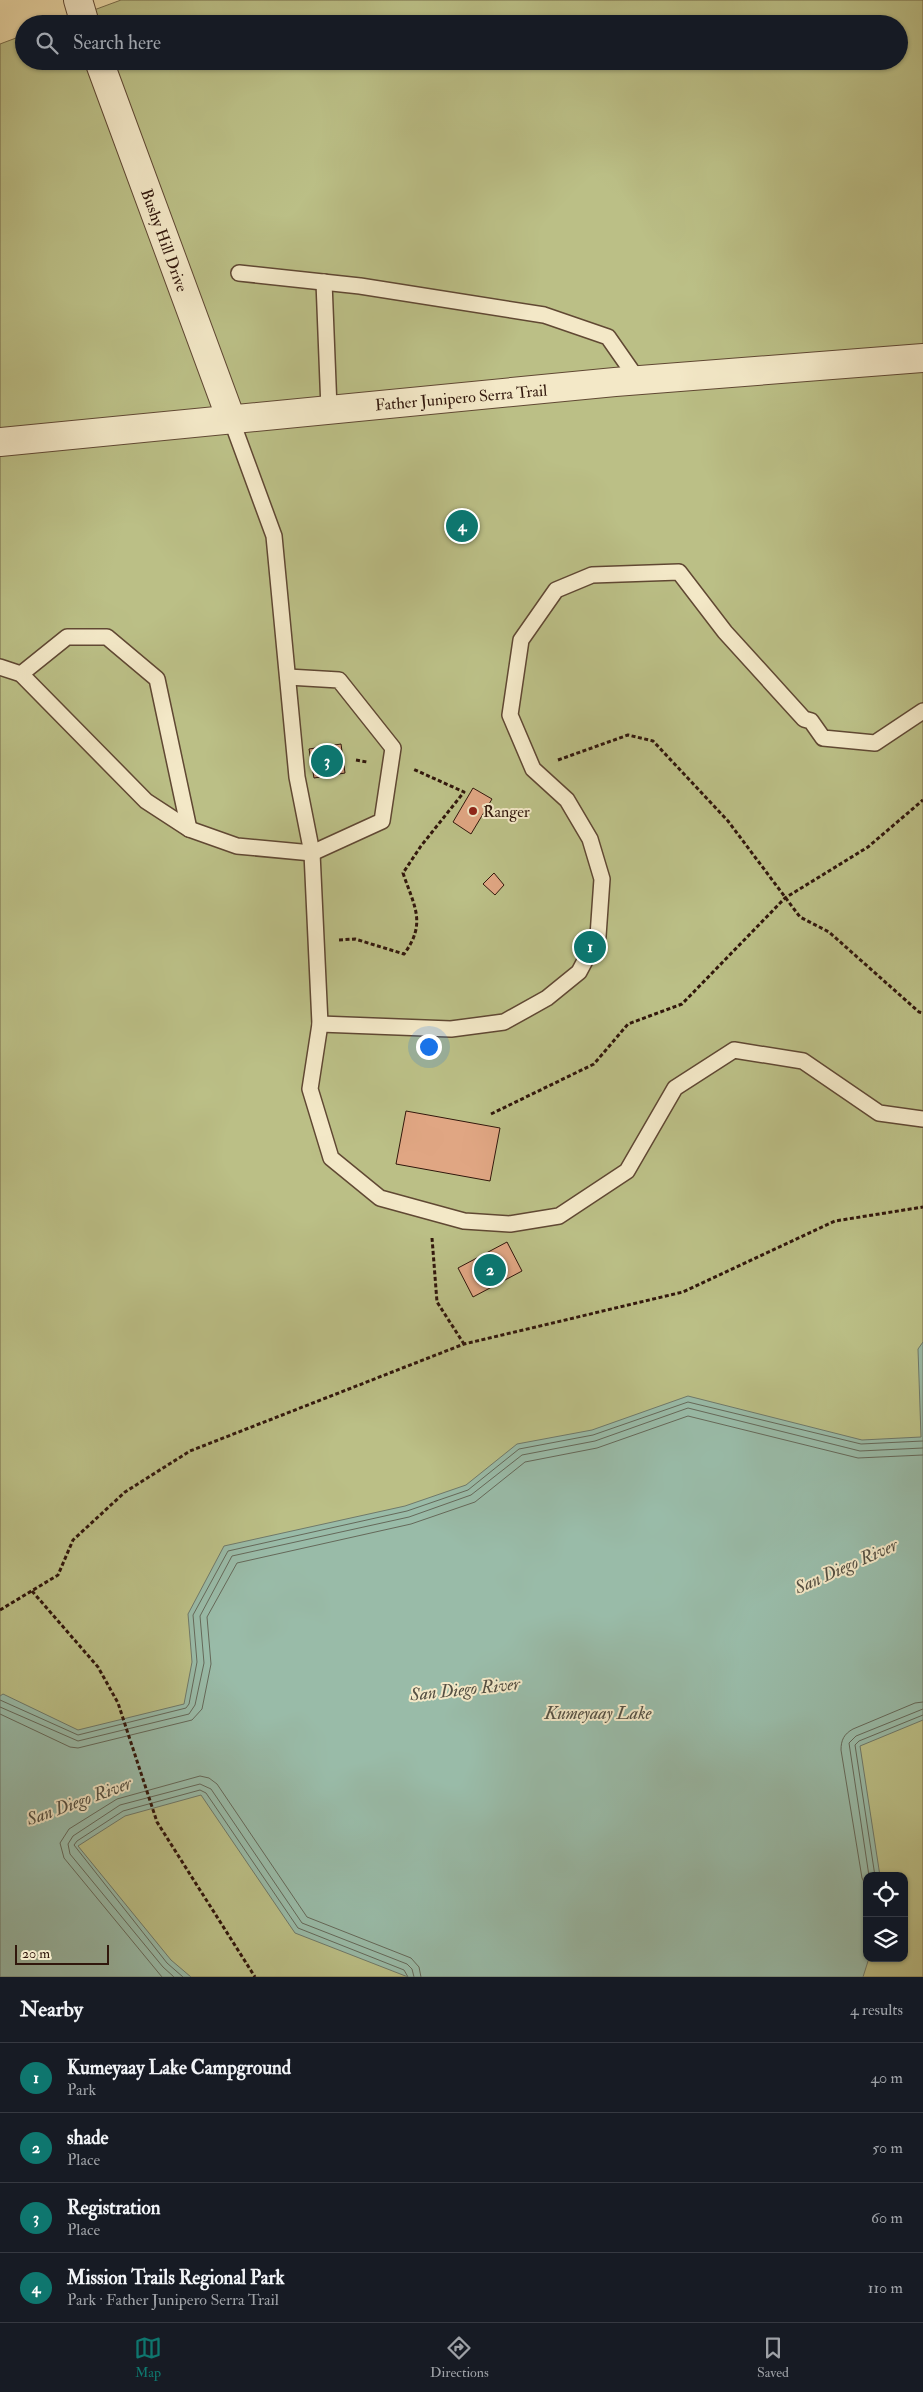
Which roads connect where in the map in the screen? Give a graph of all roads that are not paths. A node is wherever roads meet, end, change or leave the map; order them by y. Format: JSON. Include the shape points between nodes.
{"nodes":[{"id":1,"x":78,"y":0,"type":"edge"},
{"id":2,"x":82,"y":15,"type":"edge"},
{"id":3,"x":102,"y":70,"type":"edge"},
{"id":4,"x":239,"y":273,"type":"dead end"},
{"id":5,"x":324,"y":282,"type":"junction"},
{"id":6,"x":923,"y":358,"type":"edge"},
{"id":7,"x":638,"y":380,"type":"junction"},
{"id":8,"x":329,"y":409,"type":"junction"},
{"id":9,"x":231,"y":419,"type":"junction"},
{"id":10,"x":0,"y":442,"type":"edge"},
{"id":11,"x":0,"y":667,"type":"edge"},
{"id":12,"x":21,"y":674,"type":"junction"},
{"id":13,"x":288,"y":677,"type":"junction"},
{"id":14,"x":923,"y":711,"type":"edge"},
{"id":15,"x":189,"y":829,"type":"junction"},
{"id":16,"x":312,"y":853,"type":"junction"},
{"id":17,"x":320,"y":1024,"type":"junction"},
{"id":18,"x":923,"y":1119,"type":"edge"}],
"edges":[{"from":1,"to":2,"type":"street"},
{"from":3,"to":9,"type":"street","name":"Bushy Hill Drive"},
{"from":4,"to":5,"type":"lane"},
{"from":5,"to":7,"type":"lane","via":[[544,315],[608,337]]},
{"from":5,"to":8,"type":"lane"},
{"from":6,"to":7,"type":"street","name":"Father Junipero Serra Trail"},
{"from":7,"to":8,"type":"street","name":"Father Junipero Serra Trail"},
{"from":8,"to":9,"type":"street","name":"Father Junipero Serra Trail"},
{"from":9,"to":10,"type":"street","name":"Father Junipero Serra Trail"},
{"from":9,"to":13,"type":"lane","via":[[274,536]]},
{"from":11,"to":12,"type":"lane"},
{"from":12,"to":15,"type":"lane","via":[[146,801]]},
{"from":12,"to":15,"type":"lane","via":[[67,637],[107,637],[157,679]]},
{"from":13,"to":16,"type":"lane","via":[[298,777]]},
{"from":13,"to":16,"type":"lane","via":[[339,680],[393,748],[382,821]]},
{"from":14,"to":17,"type":"lane","via":[[876,743],[823,738],[811,721],[804,719],[725,632],[679,572],[592,575],[556,590],[521,640],[510,715],[533,769],[567,800],[590,839],[602,879],[598,936],[579,972],[546,998],[504,1022],[451,1029]]},
{"from":15,"to":16,"type":"lane","via":[[237,846]]},
{"from":16,"to":17,"type":"lane"},
{"from":17,"to":18,"type":"lane","via":[[310,1088],[331,1158],[380,1198],[464,1221],[510,1224],[559,1216],[627,1172],[675,1088],[734,1050],[803,1061],[879,1113]]}]}
